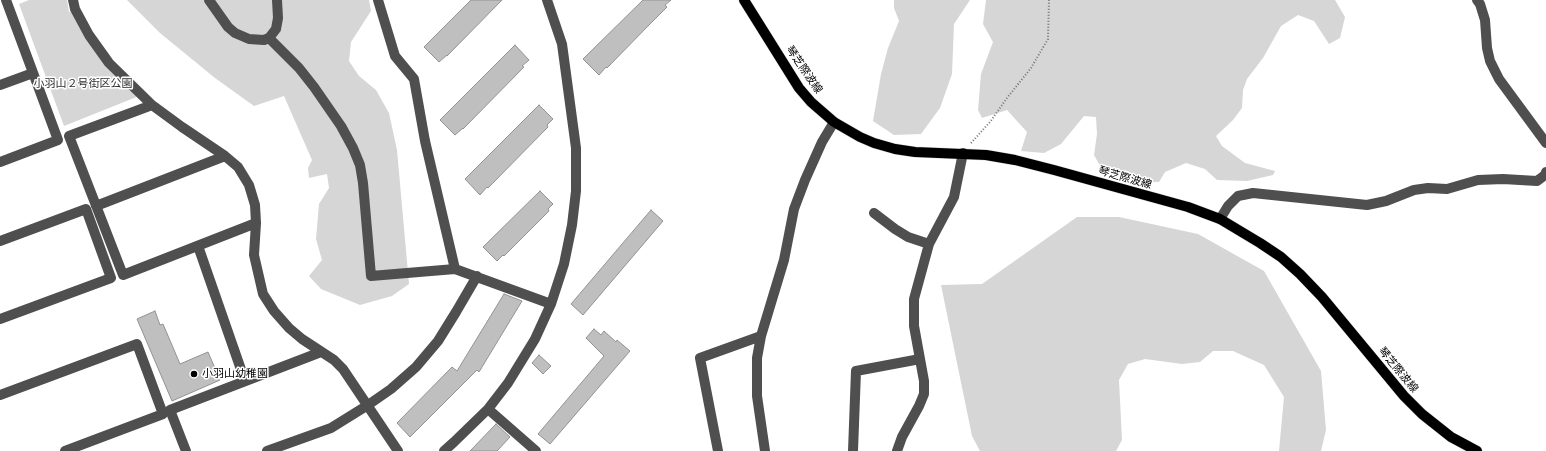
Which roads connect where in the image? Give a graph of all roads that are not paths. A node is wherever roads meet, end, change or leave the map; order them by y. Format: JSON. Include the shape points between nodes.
{"nodes":[{"id":1,"x":73,"y":0,"type":"edge"},
{"id":2,"x":209,"y":0,"type":"edge"},
{"id":3,"x":277,"y":0,"type":"edge"},
{"id":4,"x":378,"y":0,"type":"edge"},
{"id":5,"x":547,"y":0,"type":"edge"},
{"id":6,"x":744,"y":0,"type":"edge"},
{"id":7,"x":1477,"y":0,"type":"edge"},
{"id":8,"x":7,"y":2,"type":"edge"},
{"id":9,"x":270,"y":38,"type":"junction"},
{"id":10,"x":33,"y":73,"type":"junction"},
{"id":11,"x":0,"y":85,"type":"edge"},
{"id":12,"x":152,"y":105,"type":"junction"},
{"id":13,"x":834,"y":122,"type":"junction"},
{"id":14,"x":1546,"y":143,"type":"edge"},
{"id":15,"x":963,"y":153,"type":"junction"},
{"id":16,"x":224,"y":156,"type":"junction"},
{"id":17,"x":0,"y":162,"type":"edge"},
{"id":18,"x":1546,"y":172,"type":"edge"},
{"id":19,"x":96,"y":206,"type":"junction"},
{"id":20,"x":874,"y":213,"type":"dead end"},
{"id":21,"x":1220,"y":219,"type":"junction"},
{"id":22,"x":256,"y":223,"type":"junction"},
{"id":23,"x":0,"y":241,"type":"edge"},
{"id":24,"x":929,"y":244,"type":"junction"},
{"id":25,"x":198,"y":246,"type":"junction"},
{"id":26,"x":456,"y":269,"type":"junction"},
{"id":27,"x":477,"y":276,"type":"junction"},
{"id":28,"x":550,"y":304,"type":"junction"},
{"id":29,"x":0,"y":319,"type":"edge"},
{"id":30,"x":760,"y":336,"type":"junction"},
{"id":31,"x":321,"y":352,"type":"junction"},
{"id":32,"x":920,"y":358,"type":"junction"},
{"id":33,"x":245,"y":381,"type":"junction"},
{"id":34,"x":0,"y":395,"type":"edge"},
{"id":35,"x":368,"y":405,"type":"junction"},
{"id":36,"x":488,"y":409,"type":"junction"},
{"id":37,"x":65,"y":451,"type":"edge"},
{"id":38,"x":186,"y":451,"type":"edge"},
{"id":39,"x":267,"y":451,"type":"edge"},
{"id":40,"x":398,"y":451,"type":"edge"},
{"id":41,"x":444,"y":451,"type":"edge"},
{"id":42,"x":536,"y":451,"type":"edge"},
{"id":43,"x":718,"y":451,"type":"edge"},
{"id":44,"x":765,"y":451,"type":"edge"},
{"id":45,"x":853,"y":451,"type":"edge"},
{"id":46,"x":897,"y":451,"type":"edge"},
{"id":47,"x":1477,"y":451,"type":"edge"}],
"edges":[{"from":1,"to":12,"type":"street","via":[[74,9],[89,35],[109,62]]},
{"from":2,"to":9,"type":"street","via":[[235,33],[249,38]]},
{"from":3,"to":9,"type":"street","via":[[276,29]]},
{"from":4,"to":26,"type":"street","via":[[395,56],[414,79]]},
{"from":5,"to":28,"type":"street","via":[[562,44],[577,170],[571,233],[564,264]]},
{"from":6,"to":13,"type":"main road","name":"琴芝際波線","via":[[799,88]]},
{"from":7,"to":14,"type":"street","via":[[1485,20],[1490,61],[1499,79]]},
{"from":8,"to":10,"type":"street"},
{"from":9,"to":26,"type":"street","via":[[314,87],[353,148],[360,165],[363,183],[371,276]]},
{"from":10,"to":11,"type":"street"},
{"from":10,"to":17,"type":"street","via":[[58,140]]},
{"from":12,"to":16,"type":"street"},
{"from":12,"to":19,"type":"street","via":[[69,136]]},
{"from":13,"to":15,"type":"main road","name":"琴芝際波線","via":[[874,143],[895,149]]},
{"from":13,"to":30,"type":"street","via":[[816,155],[794,209],[784,260]]},
{"from":15,"to":21,"type":"main road","name":"琴芝際波線","via":[[993,156],[1054,170]]},
{"from":15,"to":24,"type":"street","via":[[954,197]]},
{"from":16,"to":19,"type":"street"},
{"from":16,"to":22,"type":"street","via":[[238,167],[249,185],[255,206]]},
{"from":18,"to":21,"type":"street","via":[[1537,181],[1478,180],[1447,189],[1414,190],[1367,205],[1253,193],[1238,196]]},
{"from":19,"to":25,"type":"street","via":[[122,275]]},
{"from":20,"to":24,"type":"street","via":[[908,237]]},
{"from":21,"to":47,"type":"main road","name":"琴芝際波線","via":[[1260,243],[1300,274],[1408,401],[1438,428]]},
{"from":22,"to":25,"type":"street"},
{"from":22,"to":31,"type":"street","via":[[254,255],[263,294],[289,328]]},
{"from":23,"to":29,"type":"street","via":[[86,209],[111,278]]},
{"from":24,"to":32,"type":"street","via":[[914,298],[914,326]]},
{"from":25,"to":33,"type":"street"},
{"from":26,"to":27,"type":"street"},
{"from":27,"to":28,"type":"street"},
{"from":27,"to":35,"type":"street","via":[[438,341],[416,367]]},
{"from":28,"to":36,"type":"street","via":[[535,339],[508,383]]},
{"from":30,"to":43,"type":"street","via":[[700,358]]},
{"from":30,"to":44,"type":"street","via":[[757,396]]},
{"from":31,"to":33,"type":"street"},
{"from":31,"to":35,"type":"street","via":[[343,369]]},
{"from":32,"to":45,"type":"street","via":[[856,371]]},
{"from":32,"to":46,"type":"street","via":[[924,394]]},
{"from":33,"to":38,"type":"street","via":[[170,410]]},
{"from":34,"to":37,"type":"street","via":[[137,344],[163,414]]},
{"from":35,"to":39,"type":"street","via":[[331,428]]},
{"from":35,"to":40,"type":"street"},
{"from":36,"to":41,"type":"street"},
{"from":36,"to":42,"type":"street"}]}
